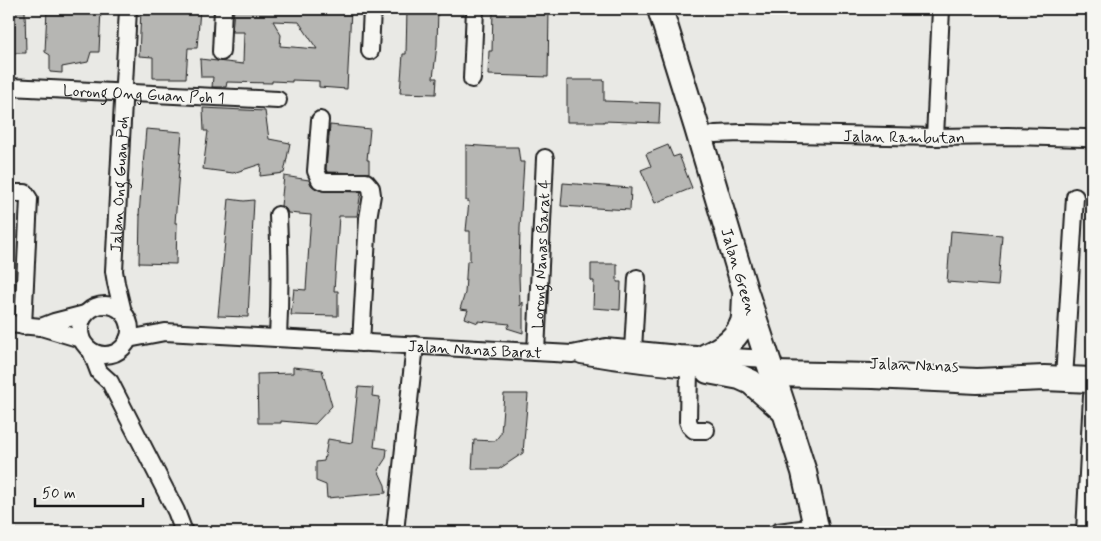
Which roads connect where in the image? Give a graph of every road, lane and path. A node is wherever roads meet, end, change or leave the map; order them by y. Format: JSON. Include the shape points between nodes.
{"nodes":[{"id":1,"x":128,"y":9,"type":"edge"},
{"id":2,"x":224,"y":9,"type":"edge"},
{"id":3,"x":372,"y":9,"type":"edge"},
{"id":4,"x":475,"y":9,"type":"edge"},
{"id":5,"x":660,"y":9,"type":"edge"},
{"id":6,"x":676,"y":9,"type":"edge"},
{"id":7,"x":941,"y":9,"type":"edge"},
{"id":8,"x":370,"y":51,"type":"dead end"},
{"id":9,"x":221,"y":52,"type":"dead end"},
{"id":10,"x":472,"y":79,"type":"dead end"},
{"id":11,"x":9,"y":87,"type":"edge"},
{"id":12,"x":124,"y":93,"type":"junction"},
{"id":13,"x":278,"y":100,"type":"dead end"},
{"id":14,"x":320,"y":120,"type":"dead end"},
{"id":15,"x":715,"y":134,"type":"junction"},
{"id":16,"x":934,"y":137,"type":"junction"},
{"id":17,"x":1092,"y":139,"type":"edge"},
{"id":18,"x":545,"y":158,"type":"dead end"},
{"id":19,"x":9,"y":193,"type":"edge"},
{"id":20,"x":1075,"y":197,"type":"dead end"},
{"id":21,"x":278,"y":215,"type":"dead end"},
{"id":22,"x":114,"y":271,"type":"junction"},
{"id":23,"x":637,"y":278,"type":"dead end"},
{"id":24,"x":745,"y":290,"type":"junction"},
{"id":25,"x":88,"y":311,"type":"junction"},
{"id":26,"x":124,"y":314,"type":"junction"},
{"id":27,"x":16,"y":325,"type":"edge"},
{"id":28,"x":41,"y":327,"type":"junction"},
{"id":29,"x":165,"y":332,"type":"junction"},
{"id":30,"x":278,"y":338,"type":"junction"},
{"id":31,"x":128,"y":339,"type":"junction"},
{"id":32,"x":362,"y":343,"type":"junction"},
{"id":33,"x":86,"y":345,"type":"junction"},
{"id":34,"x":415,"y":346,"type":"junction"},
{"id":35,"x":633,"y":350,"type":"junction"},
{"id":36,"x":536,"y":352,"type":"junction"},
{"id":37,"x":114,"y":353,"type":"junction"},
{"id":38,"x":572,"y":354,"type":"junction"},
{"id":39,"x":701,"y":365,"type":"junction"},
{"id":40,"x":778,"y":367,"type":"junction"},
{"id":41,"x":1054,"y":378,"type":"junction"},
{"id":42,"x":1092,"y":380,"type":"edge"},
{"id":43,"x":110,"y":382,"type":"junction"},
{"id":44,"x":1092,"y":396,"type":"edge"},
{"id":45,"x":786,"y":412,"type":"junction"},
{"id":46,"x":706,"y":430,"type":"dead end"},
{"id":47,"x":822,"y":531,"type":"edge"},
{"id":48,"x":184,"y":532,"type":"edge"},
{"id":49,"x":395,"y":532,"type":"edge"},
{"id":50,"x":778,"y":532,"type":"edge"},
{"id":51,"x":1085,"y":532,"type":"edge"}],
"edges":[{"from":1,"to":12,"type":"street","name":"Jalan Ong Guan Poh"},
{"from":2,"to":9,"type":"street"},
{"from":3,"to":8,"type":"street"},
{"from":4,"to":10,"type":"street"},
{"from":5,"to":24,"type":"main road","name":"Jalan Green"},
{"from":6,"to":15,"type":"main road","name":"Jalan Green"},
{"from":7,"to":16,"type":"street"},
{"from":11,"to":12,"type":"street","name":"Lorong Ong Guan Poh 1"},
{"from":12,"to":13,"type":"street","name":"Lorong Ong Guan Poh 1"},
{"from":12,"to":22,"type":"street","name":"Jalan Ong Guan Poh"},
{"from":14,"to":32,"type":"street","via":[[316,171],[320,180],[366,182],[371,188]]},
{"from":15,"to":16,"type":"street","name":"Jalan Rambutan"},
{"from":15,"to":40,"type":"main road","name":"Jalan Green"},
{"from":16,"to":17,"type":"street","name":"Jalan Rambutan"},
{"from":18,"to":36,"type":"street","name":"Lorong Nanas Barat 4"},
{"from":19,"to":27,"type":"street","via":[[26,193],[29,198]]},
{"from":20,"to":41,"type":"street"},
{"from":21,"to":30,"type":"street"},
{"from":22,"to":25,"type":"street","name":"Jalan Ong Guan Poh"},
{"from":22,"to":26,"type":"street","name":"Jalan Ong Guan Poh"},
{"from":23,"to":35,"type":"street"},
{"from":24,"to":39,"type":"main road","via":[[744,321],[737,335]]},
{"from":24,"to":40,"type":"main road","name":"Jalan Green"},
{"from":25,"to":26,"type":"street","via":[[100,305],[110,306]]},
{"from":25,"to":28,"type":"street"},
{"from":25,"to":33,"type":"street","via":[[79,330]]},
{"from":26,"to":29,"type":"street","name":"Jalan Nanas Barat"},
{"from":26,"to":31,"type":"street","via":[[130,331]]},
{"from":27,"to":28,"type":"street"},
{"from":28,"to":33,"type":"street"},
{"from":29,"to":30,"type":"street","name":"Jalan Nanas Barat"},
{"from":29,"to":31,"type":"street","name":"Jalan Nanas Barat"},
{"from":30,"to":32,"type":"street","name":"Jalan Nanas Barat"},
{"from":31,"to":37,"type":"street"},
{"from":32,"to":34,"type":"street","name":"Jalan Nanas Barat"},
{"from":33,"to":37,"type":"street","via":[[98,354]]},
{"from":33,"to":43,"type":"street","via":[[99,372]]},
{"from":34,"to":36,"type":"street","name":"Jalan Nanas Barat"},
{"from":34,"to":49,"type":"street"},
{"from":35,"to":38,"type":"street","name":"Jalan Nanas Barat","via":[[606,347]]},
{"from":35,"to":39,"type":"street","name":"Jalan Nanas Barat"},
{"from":36,"to":38,"type":"street","name":"Jalan Nanas Barat"},
{"from":37,"to":43,"type":"street"},
{"from":38,"to":39,"type":"street","via":[[607,360]]},
{"from":39,"to":40,"type":"street"},
{"from":39,"to":45,"type":"main road","via":[[751,382]]},
{"from":39,"to":46,"type":"street","via":[[688,421],[694,430]]},
{"from":40,"to":41,"type":"main road","name":"Jalan Nanas","via":[[977,366]]},
{"from":40,"to":45,"type":"main road","name":"Jalan Green"},
{"from":40,"to":47,"type":"main road","name":"Jalan Green","via":[[818,472]]},
{"from":41,"to":42,"type":"main road","name":"Jalan Nanas"},
{"from":43,"to":48,"type":"street"},
{"from":44,"to":51,"type":"street"},
{"from":45,"to":47,"type":"main road","name":"Jalan Green"},
{"from":47,"to":50,"type":"street"}]}
